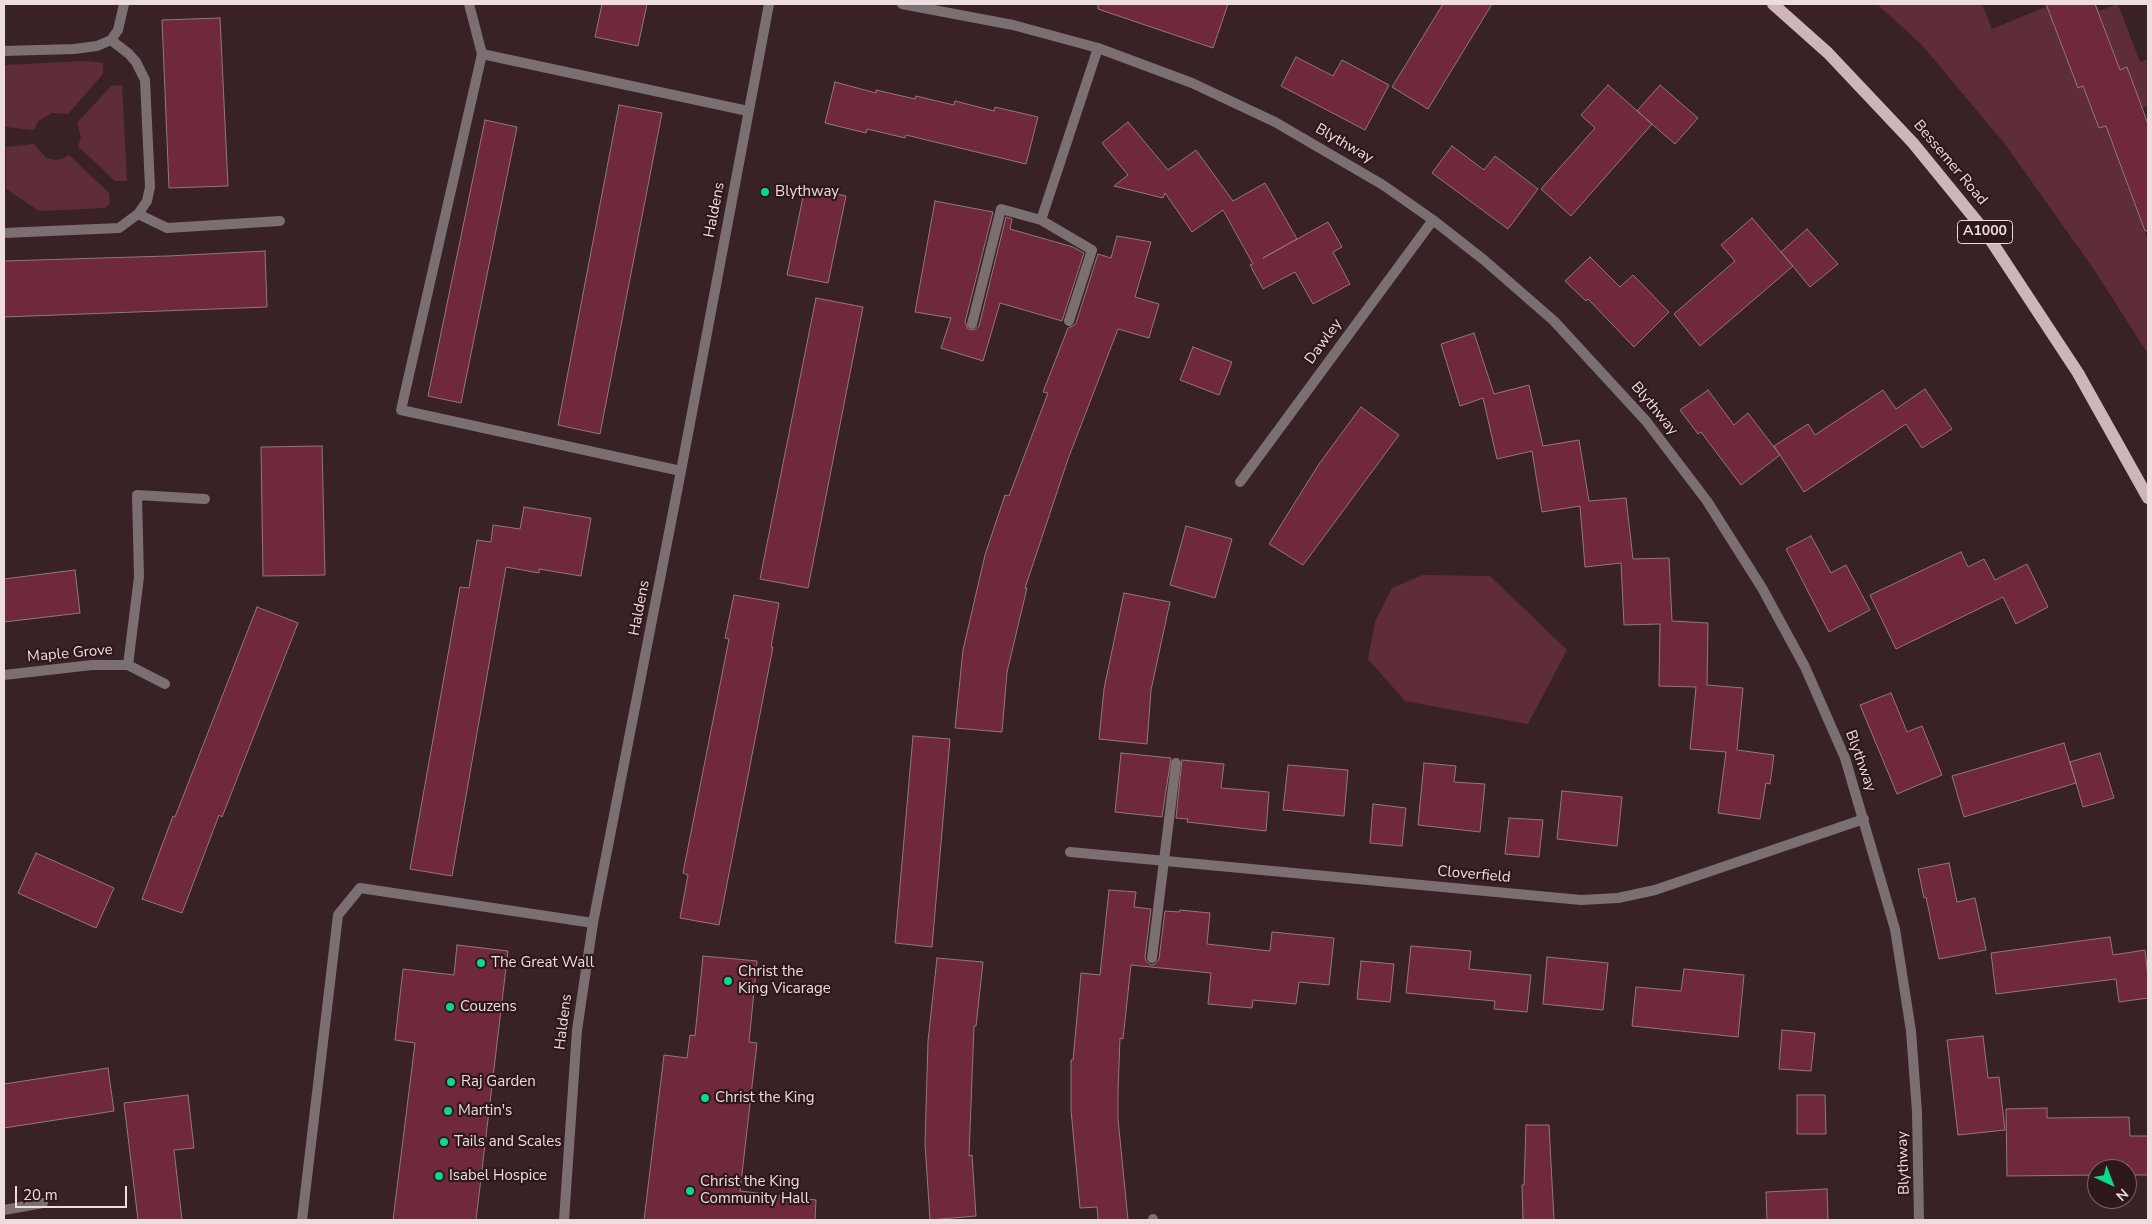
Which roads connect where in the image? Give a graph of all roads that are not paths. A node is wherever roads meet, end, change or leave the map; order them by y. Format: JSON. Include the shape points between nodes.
{"nodes":[{"id":1,"x":124,"y":4,"type":"edge"},
{"id":2,"x":469,"y":4,"type":"edge"},
{"id":3,"x":769,"y":4,"type":"edge"},
{"id":4,"x":902,"y":4,"type":"edge"},
{"id":5,"x":1773,"y":4,"type":"edge"},
{"id":6,"x":111,"y":40,"type":"junction"},
{"id":7,"x":1098,"y":48,"type":"junction"},
{"id":8,"x":4,"y":51,"type":"edge"},
{"id":9,"x":482,"y":54,"type":"junction"},
{"id":10,"x":748,"y":111,"type":"junction"},
{"id":11,"x":138,"y":214,"type":"junction"},
{"id":12,"x":1041,"y":220,"type":"junction"},
{"id":13,"x":1433,"y":220,"type":"junction"},
{"id":14,"x":280,"y":221,"type":"dead end"},
{"id":15,"x":4,"y":233,"type":"edge"},
{"id":16,"x":1069,"y":321,"type":"dead end"},
{"id":17,"x":972,"y":324,"type":"dead end"},
{"id":18,"x":681,"y":471,"type":"junction"},
{"id":19,"x":1240,"y":482,"type":"dead end"},
{"id":20,"x":205,"y":498,"type":"dead end"},
{"id":21,"x":2148,"y":498,"type":"edge"},
{"id":22,"x":128,"y":664,"type":"junction"},
{"id":23,"x":4,"y":675,"type":"edge"},
{"id":24,"x":165,"y":684,"type":"dead end"},
{"id":25,"x":1176,"y":762,"type":"dead end"},
{"id":26,"x":1864,"y":819,"type":"junction"},
{"id":27,"x":1070,"y":852,"type":"dead end"},
{"id":28,"x":1163,"y":860,"type":"junction"},
{"id":29,"x":593,"y":923,"type":"junction"},
{"id":30,"x":1152,"y":958,"type":"dead end"},
{"id":31,"x":43,"y":1203,"type":"dead end"},
{"id":32,"x":4,"y":1210,"type":"edge"},
{"id":33,"x":302,"y":1220,"type":"edge"},
{"id":34,"x":564,"y":1220,"type":"edge"},
{"id":35,"x":1919,"y":1220,"type":"edge"}],
"edges":[{"from":1,"to":6,"type":"street","via":[[118,30]]},
{"from":2,"to":9,"type":"street"},
{"from":3,"to":10,"type":"street","name":"Haldens"},
{"from":4,"to":7,"type":"street","name":"Blythway","via":[[1013,25]]},
{"from":5,"to":21,"type":"main road","name":"Bessemer Road","number":"A1000","via":[[1828,53],[1914,142],[1984,230],[2078,373]]},
{"from":6,"to":8,"type":"street","via":[[97,46],[74,49]]},
{"from":6,"to":11,"type":"street","via":[[136,62],[145,80],[150,187],[148,202]]},
{"from":7,"to":12,"type":"street"},
{"from":7,"to":13,"type":"street","name":"Blythway","via":[[1192,83],[1276,122],[1383,184]]},
{"from":9,"to":10,"type":"street"},
{"from":9,"to":18,"type":"street","via":[[401,410]]},
{"from":10,"to":18,"type":"street","name":"Haldens"},
{"from":11,"to":14,"type":"street","via":[[167,228]]},
{"from":11,"to":15,"type":"street","via":[[118,228]]},
{"from":12,"to":16,"type":"street","via":[[1092,250]]},
{"from":12,"to":17,"type":"street","via":[[1001,209]]},
{"from":13,"to":19,"type":"street","name":"Dawley"},
{"from":13,"to":26,"type":"street","name":"Blythway","via":[[1554,321],[1646,421],[1707,501],[1762,588],[1805,667],[1845,758]]},
{"from":18,"to":29,"type":"street","name":"Haldens"},
{"from":20,"to":22,"type":"street","via":[[137,495],[139,577]]},
{"from":22,"to":23,"type":"street","name":"Maple Grove"},
{"from":22,"to":24,"type":"street","name":"Maple Grove"},
{"from":25,"to":28,"type":"street"},
{"from":26,"to":28,"type":"street","name":"Cloverfield","via":[[1655,890],[1618,898],[1581,900]]},
{"from":26,"to":35,"type":"street","name":"Blythway","via":[[1894,929],[1912,1032]]},
{"from":27,"to":28,"type":"street","name":"Cloverfield"},
{"from":28,"to":30,"type":"street"},
{"from":29,"to":33,"type":"street","via":[[360,888],[338,915]]},
{"from":29,"to":34,"type":"street","name":"Haldens","via":[[577,1030]]},
{"from":31,"to":32,"type":"street"}]}
